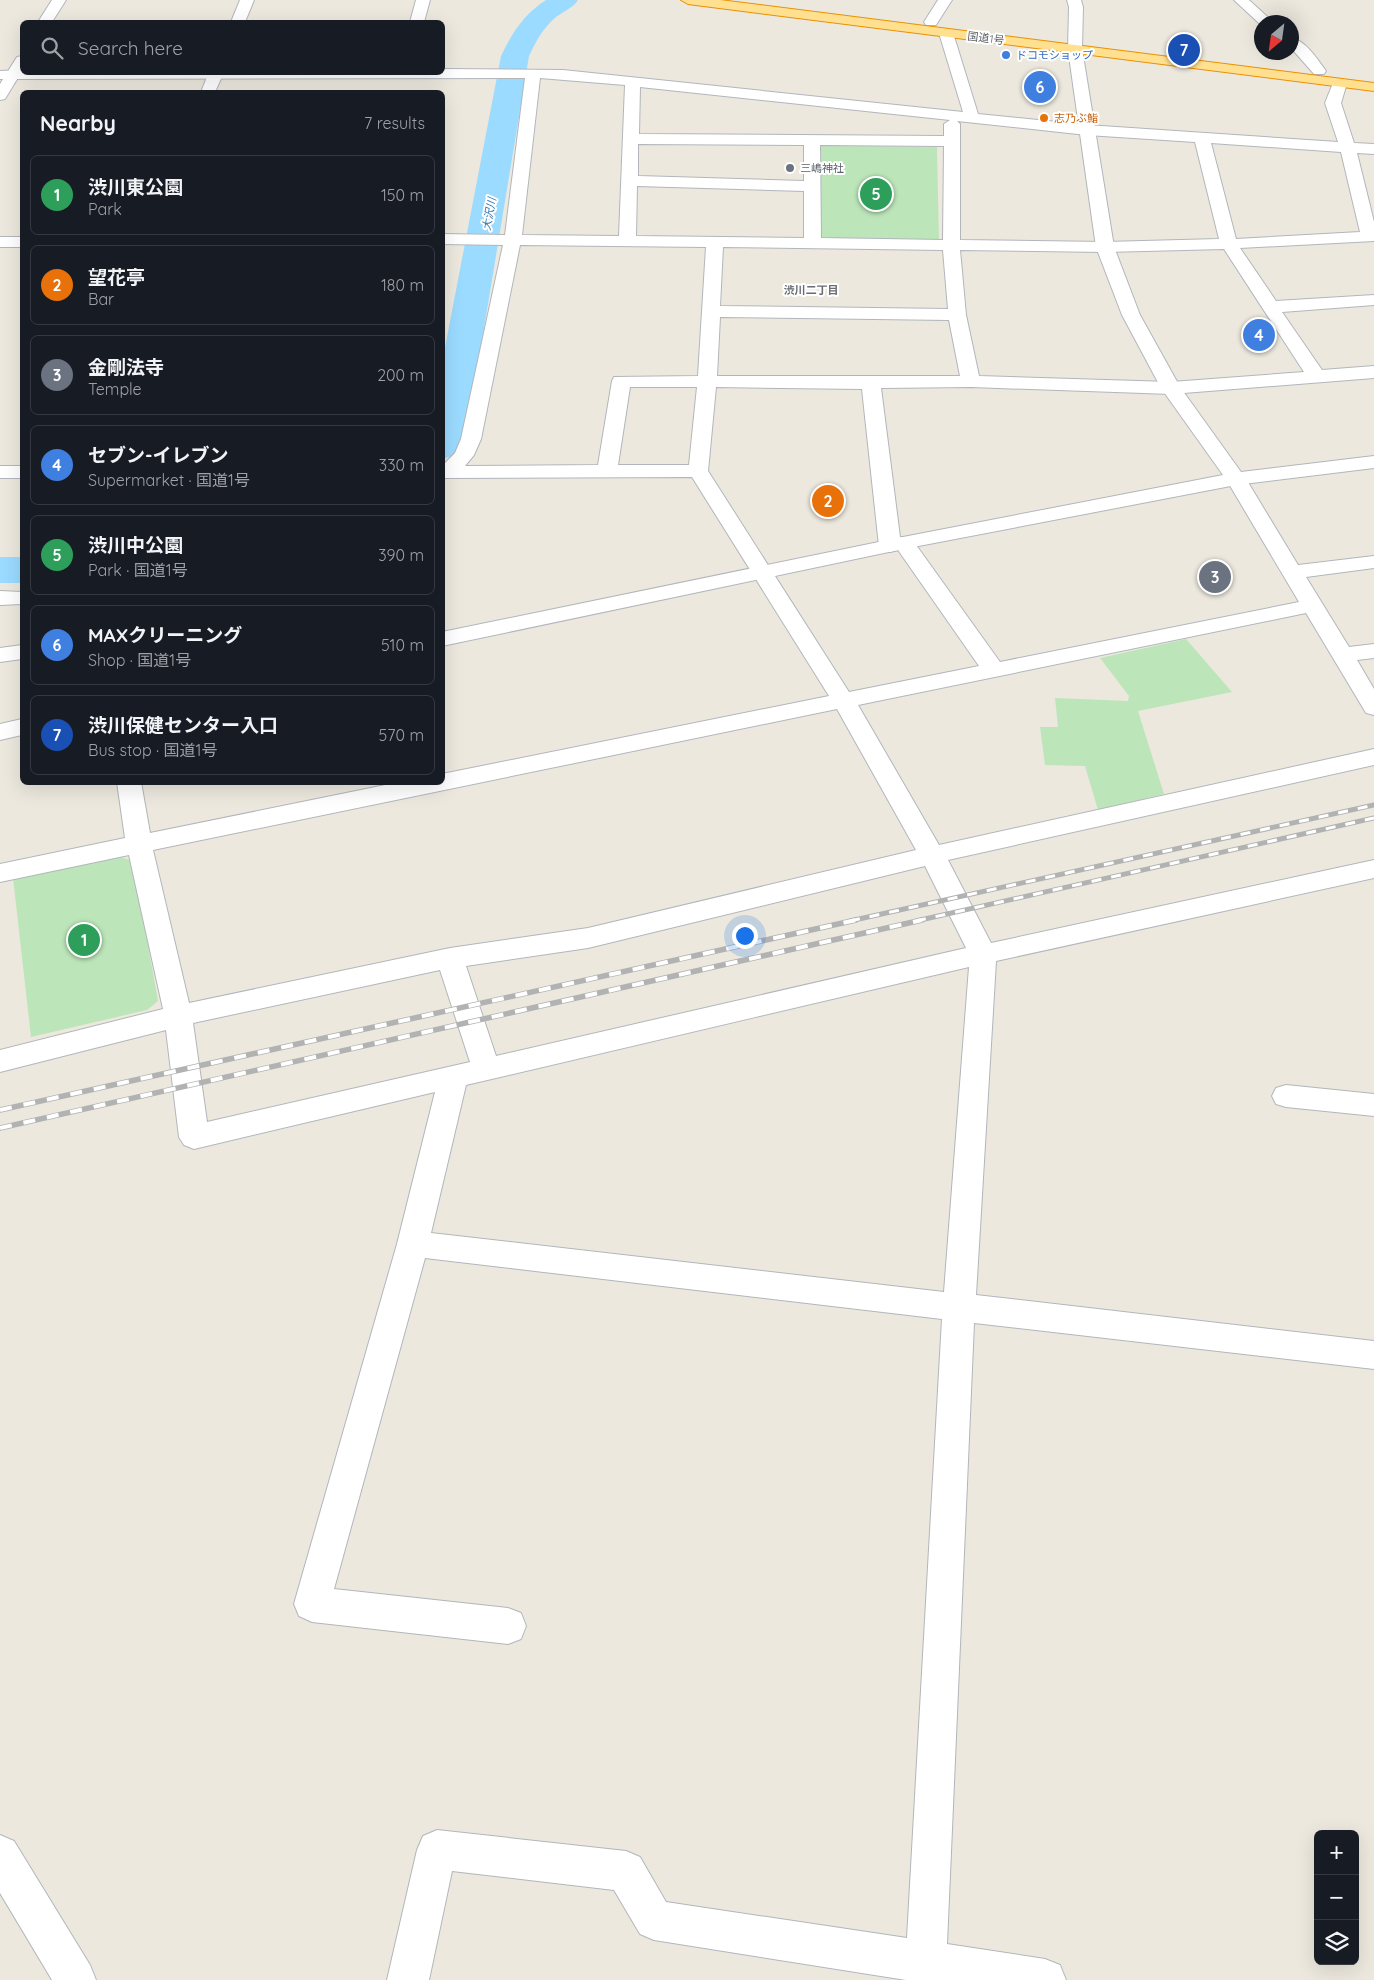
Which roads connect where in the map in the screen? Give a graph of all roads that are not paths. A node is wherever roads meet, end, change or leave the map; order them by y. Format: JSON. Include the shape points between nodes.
{"nodes":[{"id":1,"x":59,"y":0,"type":"edge"},
{"id":2,"x":247,"y":0,"type":"edge"},
{"id":3,"x":423,"y":0,"type":"edge"},
{"id":4,"x":688,"y":0,"type":"edge"},
{"id":5,"x":748,"y":0,"type":"edge"},
{"id":6,"x":945,"y":0,"type":"edge"},
{"id":7,"x":1074,"y":0,"type":"edge"},
{"id":8,"x":1241,"y":0,"type":"edge"},
{"id":9,"x":1258,"y":15,"type":"edge"},
{"id":10,"x":46,"y":20,"type":"edge"},
{"id":11,"x":239,"y":20,"type":"edge"},
{"id":12,"x":418,"y":20,"type":"edge"},
{"id":13,"x":931,"y":22,"type":"junction"},
{"id":14,"x":946,"y":33,"type":"junction"},
{"id":15,"x":1074,"y":45,"type":"junction"},
{"id":16,"x":1299,"y":48,"type":"edge"},
{"id":17,"x":20,"y":62,"type":"edge"},
{"id":18,"x":1319,"y":71,"type":"junction"},
{"id":19,"x":7,"y":74,"type":"edge"},
{"id":20,"x":20,"y":74,"type":"edge"},
{"id":21,"x":533,"y":74,"type":"junction"},
{"id":22,"x":215,"y":75,"type":"edge"},
{"id":23,"x":278,"y":75,"type":"edge"},
{"id":24,"x":1374,"y":78,"type":"edge"},
{"id":25,"x":402,"y":79,"type":"edge"},
{"id":26,"x":633,"y":82,"type":"junction"},
{"id":27,"x":1340,"y":83,"type":"junction"},
{"id":28,"x":1374,"y":87,"type":"edge"},
{"id":29,"x":209,"y":90,"type":"edge"},
{"id":30,"x":0,"y":96,"type":"edge"},
{"id":31,"x":952,"y":116,"type":"junction"},
{"id":32,"x":972,"y":118,"type":"junction"},
{"id":33,"x":1087,"y":130,"type":"junction"},
{"id":34,"x":630,"y":139,"type":"junction"},
{"id":35,"x":812,"y":139,"type":"junction"},
{"id":36,"x":1202,"y":139,"type":"junction"},
{"id":37,"x":952,"y":141,"type":"junction"},
{"id":38,"x":1348,"y":147,"type":"junction"},
{"id":39,"x":1374,"y":149,"type":"edge"},
{"id":40,"x":628,"y":181,"type":"junction"},
{"id":41,"x":812,"y":186,"type":"junction"},
{"id":42,"x":1371,"y":236,"type":"edge"},
{"id":43,"x":451,"y":239,"type":"edge"},
{"id":44,"x":513,"y":239,"type":"junction"},
{"id":45,"x":0,"y":242,"type":"edge"},
{"id":46,"x":20,"y":242,"type":"edge"},
{"id":47,"x":627,"y":242,"type":"junction"},
{"id":48,"x":715,"y":244,"type":"junction"},
{"id":49,"x":813,"y":244,"type":"junction"},
{"id":50,"x":1228,"y":244,"type":"junction"},
{"id":51,"x":951,"y":245,"type":"junction"},
{"id":52,"x":1105,"y":247,"type":"junction"},
{"id":53,"x":1374,"y":300,"type":"edge"},
{"id":54,"x":1270,"y":307,"type":"junction"},
{"id":55,"x":712,"y":311,"type":"junction"},
{"id":56,"x":957,"y":315,"type":"junction"},
{"id":57,"x":1374,"y":372,"type":"edge"},
{"id":58,"x":1316,"y":376,"type":"junction"},
{"id":59,"x":707,"y":381,"type":"junction"},
{"id":60,"x":971,"y":381,"type":"junction"},
{"id":61,"x":871,"y":383,"type":"junction"},
{"id":62,"x":1171,"y":388,"type":"junction"},
{"id":63,"x":1374,"y":462,"type":"edge"},
{"id":64,"x":607,"y":471,"type":"junction"},
{"id":65,"x":698,"y":471,"type":"junction"},
{"id":66,"x":0,"y":472,"type":"edge"},
{"id":67,"x":20,"y":472,"type":"edge"},
{"id":68,"x":446,"y":472,"type":"edge"},
{"id":69,"x":1236,"y":479,"type":"junction"},
{"id":70,"x":896,"y":545,"type":"junction"},
{"id":71,"x":1374,"y":562,"type":"edge"},
{"id":72,"x":760,"y":572,"type":"junction"},
{"id":73,"x":1293,"y":572,"type":"junction"},
{"id":74,"x":0,"y":598,"type":"edge"},
{"id":75,"x":20,"y":598,"type":"edge"},
{"id":76,"x":1310,"y":606,"type":"junction"},
{"id":77,"x":445,"y":638,"type":"edge"},
{"id":78,"x":1374,"y":651,"type":"edge"},
{"id":79,"x":20,"y":652,"type":"edge"},
{"id":80,"x":0,"y":655,"type":"edge"},
{"id":81,"x":1341,"y":656,"type":"junction"},
{"id":82,"x":994,"y":670,"type":"junction"},
{"id":83,"x":843,"y":700,"type":"junction"},
{"id":84,"x":1374,"y":708,"type":"edge"},
{"id":85,"x":20,"y":727,"type":"edge"},
{"id":86,"x":0,"y":732,"type":"edge"},
{"id":87,"x":1374,"y":757,"type":"edge"},
{"id":88,"x":445,"y":781,"type":"edge"},
{"id":89,"x":129,"y":785,"type":"edge"},
{"id":90,"x":428,"y":785,"type":"edge"},
{"id":91,"x":139,"y":845,"type":"junction"},
{"id":92,"x":932,"y":855,"type":"junction"},
{"id":93,"x":1374,"y":869,"type":"edge"},
{"id":94,"x":0,"y":873,"type":"edge"},
{"id":95,"x":983,"y":954,"type":"junction"},
{"id":96,"x":450,"y":958,"type":"junction"},
{"id":97,"x":178,"y":1016,"type":"junction"},
{"id":98,"x":0,"y":1061,"type":"edge"},
{"id":99,"x":486,"y":1068,"type":"junction"},
{"id":100,"x":454,"y":1075,"type":"junction"},
{"id":101,"x":1286,"y":1096,"type":"dead end"},
{"id":102,"x":1374,"y":1105,"type":"edge"},
{"id":103,"x":413,"y":1244,"type":"junction"},
{"id":104,"x":960,"y":1308,"type":"junction"},
{"id":105,"x":1374,"y":1355,"type":"edge"},
{"id":106,"x":508,"y":1626,"type":"dead end"},
{"id":107,"x":0,"y":1855,"type":"edge"},
{"id":108,"x":927,"y":1971,"type":"edge"},
{"id":109,"x":74,"y":1980,"type":"edge"},
{"id":110,"x":408,"y":1980,"type":"edge"},
{"id":111,"x":1045,"y":1980,"type":"edge"}],
"edges":[{"from":1,"to":10,"type":"street"},
{"from":2,"to":11,"type":"street"},
{"from":3,"to":12,"type":"street"},
{"from":4,"to":14,"type":"highway","name":"国道1号"},
{"from":5,"to":13,"type":"highway","name":"国道1号"},
{"from":6,"to":13,"type":"street"},
{"from":7,"to":15,"type":"street"},
{"from":8,"to":9,"type":"street"},
{"from":13,"to":15,"type":"highway","name":"国道1号"},
{"from":14,"to":15,"type":"highway","name":"国道1号"},
{"from":14,"to":32,"type":"street"},
{"from":15,"to":18,"type":"highway","name":"国道1号"},
{"from":15,"to":27,"type":"highway","name":"国道1号"},
{"from":15,"to":33,"type":"street"},
{"from":16,"to":18,"type":"street"},
{"from":17,"to":19,"type":"street"},
{"from":18,"to":24,"type":"highway","name":"国道1号"},
{"from":19,"to":20,"type":"street"},
{"from":19,"to":30,"type":"street"},
{"from":21,"to":25,"type":"street"},
{"from":21,"to":26,"type":"street"},
{"from":21,"to":44,"type":"street"},
{"from":22,"to":29,"type":"street"},
{"from":23,"to":25,"type":"street"},
{"from":26,"to":31,"type":"street"},
{"from":26,"to":34,"type":"street"},
{"from":27,"to":28,"type":"highway","name":"国道1号"},
{"from":27,"to":38,"type":"street","via":[[1333,103]]},
{"from":31,"to":32,"type":"street"},
{"from":31,"to":37,"type":"street"},
{"from":32,"to":33,"type":"street"},
{"from":33,"to":36,"type":"street"},
{"from":33,"to":52,"type":"street"},
{"from":34,"to":35,"type":"street"},
{"from":34,"to":40,"type":"street"},
{"from":35,"to":37,"type":"street"},
{"from":35,"to":41,"type":"street"},
{"from":36,"to":38,"type":"street"},
{"from":36,"to":50,"type":"street"},
{"from":37,"to":51,"type":"street"},
{"from":38,"to":39,"type":"street"},
{"from":38,"to":42,"type":"street"},
{"from":40,"to":41,"type":"street"},
{"from":40,"to":47,"type":"street"},
{"from":41,"to":49,"type":"street"},
{"from":42,"to":50,"type":"street"},
{"from":43,"to":44,"type":"street"},
{"from":44,"to":47,"type":"street"},
{"from":44,"to":68,"type":"street","via":[[472,439],[464,454]]},
{"from":45,"to":46,"type":"street"},
{"from":47,"to":48,"type":"street"},
{"from":48,"to":49,"type":"street"},
{"from":48,"to":55,"type":"street"},
{"from":49,"to":51,"type":"street"},
{"from":50,"to":52,"type":"street"},
{"from":50,"to":54,"type":"street"},
{"from":51,"to":52,"type":"street"},
{"from":51,"to":56,"type":"street"},
{"from":52,"to":62,"type":"street","via":[[1131,314]]},
{"from":53,"to":54,"type":"street"},
{"from":54,"to":58,"type":"street"},
{"from":55,"to":56,"type":"street"},
{"from":55,"to":59,"type":"street"},
{"from":56,"to":60,"type":"street"},
{"from":57,"to":58,"type":"street"},
{"from":58,"to":62,"type":"street"},
{"from":59,"to":61,"type":"street"},
{"from":59,"to":64,"type":"street","via":[[621,381]]},
{"from":59,"to":65,"type":"street"},
{"from":60,"to":61,"type":"street"},
{"from":60,"to":62,"type":"street"},
{"from":61,"to":70,"type":"street"},
{"from":62,"to":69,"type":"street"},
{"from":63,"to":69,"type":"street"},
{"from":64,"to":65,"type":"street"},
{"from":64,"to":68,"type":"street"},
{"from":65,"to":72,"type":"street"},
{"from":66,"to":67,"type":"street"},
{"from":69,"to":70,"type":"street"},
{"from":69,"to":73,"type":"street"},
{"from":70,"to":72,"type":"street"},
{"from":70,"to":82,"type":"street"},
{"from":71,"to":73,"type":"street"},
{"from":72,"to":77,"type":"street"},
{"from":72,"to":83,"type":"street"},
{"from":73,"to":76,"type":"street"},
{"from":74,"to":75,"type":"street"},
{"from":76,"to":81,"type":"street"},
{"from":76,"to":82,"type":"street"},
{"from":78,"to":81,"type":"street"},
{"from":79,"to":80,"type":"street"},
{"from":81,"to":84,"type":"street"},
{"from":82,"to":83,"type":"street"},
{"from":83,"to":88,"type":"street"},
{"from":83,"to":92,"type":"street"},
{"from":85,"to":86,"type":"street"},
{"from":87,"to":92,"type":"street"},
{"from":89,"to":91,"type":"street"},
{"from":90,"to":91,"type":"street"},
{"from":91,"to":94,"type":"street"},
{"from":91,"to":97,"type":"street"},
{"from":92,"to":95,"type":"street"},
{"from":92,"to":96,"type":"street","via":[[588,938]]},
{"from":93,"to":95,"type":"street"},
{"from":95,"to":99,"type":"street"},
{"from":95,"to":104,"type":"street"},
{"from":96,"to":97,"type":"street"},
{"from":96,"to":99,"type":"street"},
{"from":97,"to":98,"type":"street"},
{"from":97,"to":100,"type":"street","via":[[194,1137]]},
{"from":99,"to":100,"type":"street"},
{"from":100,"to":103,"type":"street"},
{"from":101,"to":102,"type":"street"},
{"from":103,"to":104,"type":"street"},
{"from":103,"to":106,"type":"street","via":[[312,1604]]},
{"from":104,"to":105,"type":"street"},
{"from":104,"to":108,"type":"street"},
{"from":107,"to":109,"type":"street"},
{"from":108,"to":110,"type":"street","via":[[654,1920],[626,1871],[437,1850]]},
{"from":108,"to":111,"type":"street"}]}
